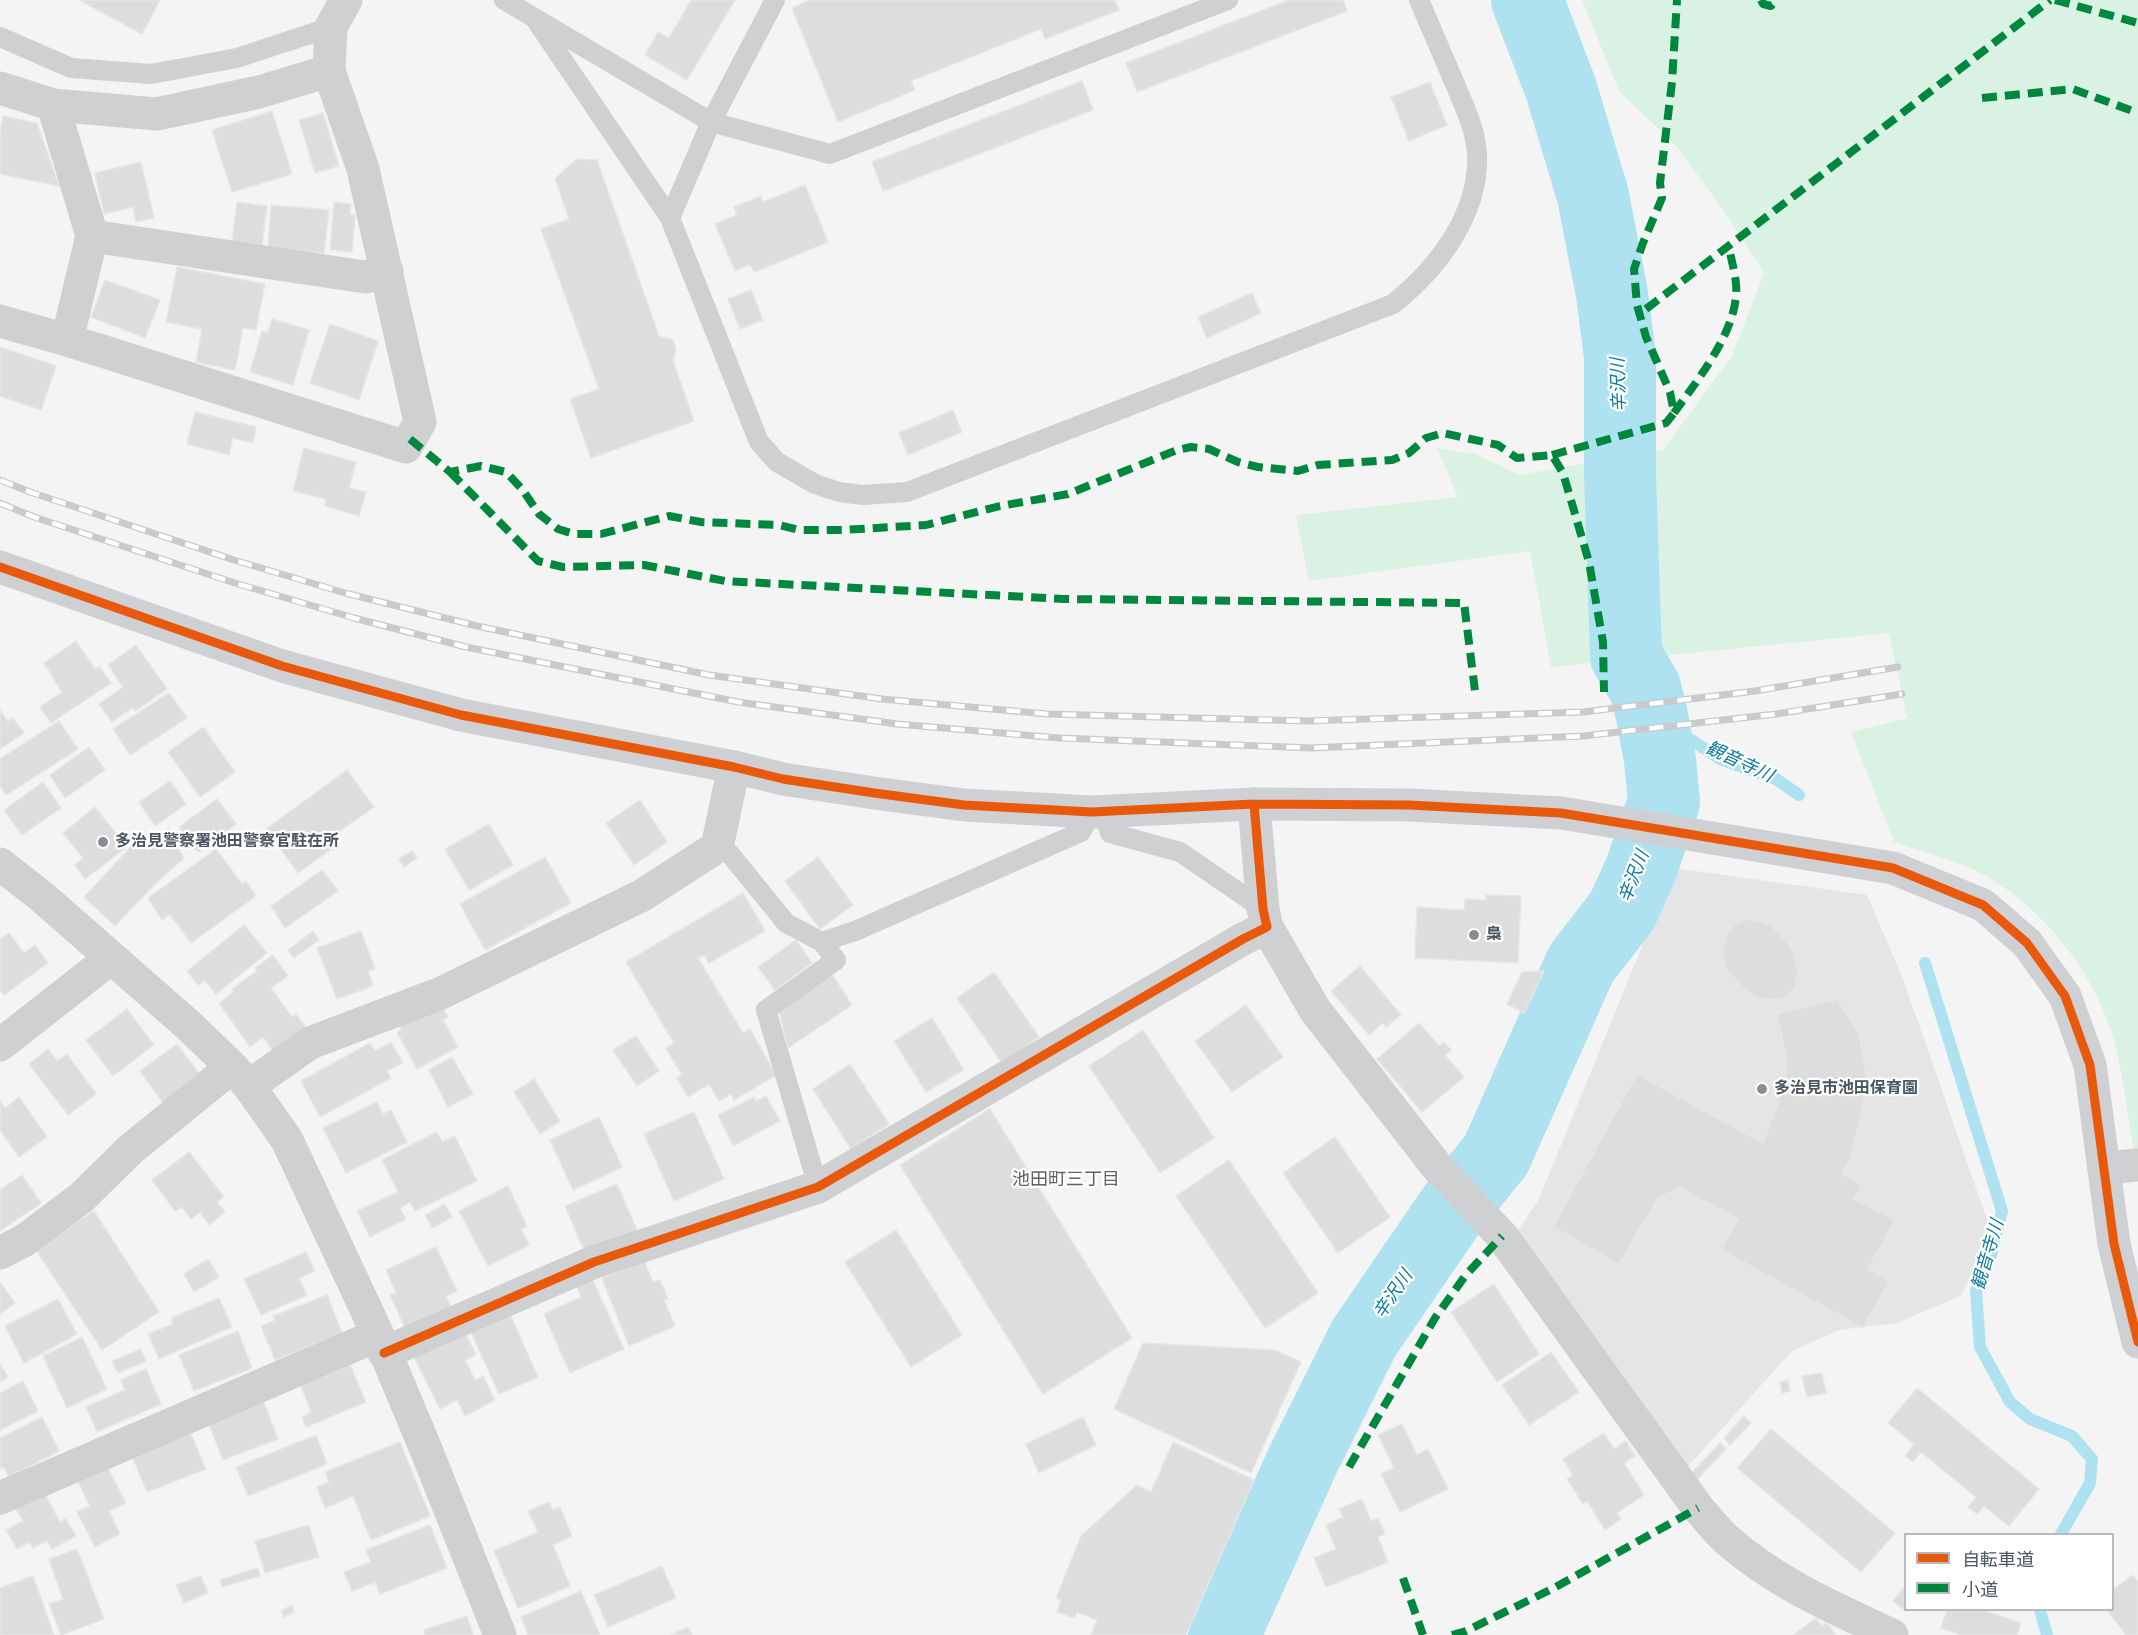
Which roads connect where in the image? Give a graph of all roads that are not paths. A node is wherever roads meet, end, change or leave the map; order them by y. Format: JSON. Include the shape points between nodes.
{"nodes":[{"id":1,"x":504,"y":0,"type":"edge"},
{"id":2,"x":775,"y":0,"type":"edge"},
{"id":3,"x":1228,"y":0,"type":"edge"},
{"id":4,"x":1419,"y":0,"type":"edge"},
{"id":5,"x":339,"y":13,"type":"edge"},
{"id":6,"x":533,"y":17,"type":"junction"},
{"id":7,"x":0,"y":37,"type":"edge"},
{"id":8,"x":329,"y":71,"type":"junction"},
{"id":9,"x":0,"y":88,"type":"edge"},
{"id":10,"x":53,"y":105,"type":"junction"},
{"id":11,"x":711,"y":122,"type":"junction"},
{"id":12,"x":670,"y":218,"type":"junction"},
{"id":13,"x":92,"y":237,"type":"junction"},
{"id":14,"x":387,"y":271,"type":"junction"},
{"id":15,"x":0,"y":321,"type":"edge"},
{"id":16,"x":67,"y":340,"type":"junction"},
{"id":17,"x":0,"y":567,"type":"edge"},
{"id":18,"x":734,"y":767,"type":"junction"},
{"id":19,"x":1254,"y":804,"type":"junction"},
{"id":20,"x":1098,"y":812,"type":"junction"},
{"id":21,"x":717,"y":847,"type":"junction"},
{"id":22,"x":0,"y":864,"type":"edge"},
{"id":23,"x":1265,"y":918,"type":"junction"},
{"id":24,"x":822,"y":942,"type":"junction"},
{"id":25,"x":111,"y":958,"type":"junction"},
{"id":26,"x":0,"y":1045,"type":"edge"},
{"id":27,"x":240,"y":1076,"type":"junction"},
{"id":28,"x":2138,"y":1166,"type":"edge"},
{"id":29,"x":2104,"y":1168,"type":"junction"},
{"id":30,"x":818,"y":1187,"type":"junction"},
{"id":31,"x":0,"y":1253,"type":"edge"},
{"id":32,"x":2138,"y":1342,"type":"edge"},
{"id":33,"x":381,"y":1344,"type":"junction"},
{"id":34,"x":0,"y":1498,"type":"edge"},
{"id":35,"x":500,"y":1635,"type":"edge"},
{"id":36,"x":1892,"y":1635,"type":"edge"}],
"edges":[{"from":1,"to":6,"type":"lane"},
{"from":2,"to":11,"type":"lane"},
{"from":3,"to":11,"type":"lane","via":[[830,154]]},
{"from":4,"to":12,"type":"lane","via":[[1470,122],[1477,153],[1474,184],[1462,220],[1442,256],[1416,285],[1393,304],[907,492],[863,495],[815,484],[777,462],[759,442]]},
{"from":5,"to":7,"type":"lane","via":[[237,58],[151,74],[71,68]]},
{"from":5,"to":8,"type":"street"},
{"from":6,"to":11,"type":"lane"},
{"from":6,"to":12,"type":"lane"},
{"from":8,"to":10,"type":"street","via":[[259,92],[157,114]]},
{"from":8,"to":14,"type":"street","via":[[363,169]]},
{"from":9,"to":10,"type":"street"},
{"from":10,"to":13,"type":"street"},
{"from":11,"to":12,"type":"lane"},
{"from":13,"to":14,"type":"street","via":[[366,277]]},
{"from":13,"to":16,"type":"street"},
{"from":14,"to":16,"type":"street","via":[[420,422],[406,447]]},
{"from":15,"to":16,"type":"street"},
{"from":17,"to":18,"type":"street","via":[[282,666],[461,716]]},
{"from":18,"to":20,"type":"street","via":[[783,779],[964,805]]},
{"from":18,"to":21,"type":"street"},
{"from":19,"to":20,"type":"street"},
{"from":19,"to":23,"type":"street"},
{"from":19,"to":29,"type":"street","via":[[1409,805],[1561,813],[1893,868],[1983,905],[2026,943],[2065,996],[2090,1065]]},
{"from":20,"to":23,"type":"lane","via":[[1110,833],[1180,852]]},
{"from":20,"to":24,"type":"lane","via":[[1082,832]]},
{"from":21,"to":24,"type":"lane","via":[[730,854],[786,923]]},
{"from":21,"to":27,"type":"street","via":[[641,896],[450,989],[310,1043]]},
{"from":22,"to":25,"type":"street"},
{"from":23,"to":30,"type":"street","via":[[1243,939]]},
{"from":23,"to":36,"type":"street","via":[[1315,1010],[1438,1168],[1490,1222],[1686,1493],[1725,1539],[1803,1593]]},
{"from":24,"to":30,"type":"lane","via":[[836,960],[766,1010]]},
{"from":25,"to":26,"type":"street"},
{"from":25,"to":27,"type":"street"},
{"from":27,"to":31,"type":"street","via":[[131,1149],[81,1198],[25,1240]]},
{"from":27,"to":33,"type":"street","via":[[287,1140]]},
{"from":28,"to":29,"type":"street"},
{"from":29,"to":32,"type":"street","via":[[2114,1244]]},
{"from":30,"to":33,"type":"street","via":[[594,1262]]},
{"from":33,"to":34,"type":"street"},
{"from":33,"to":35,"type":"street"}]}
